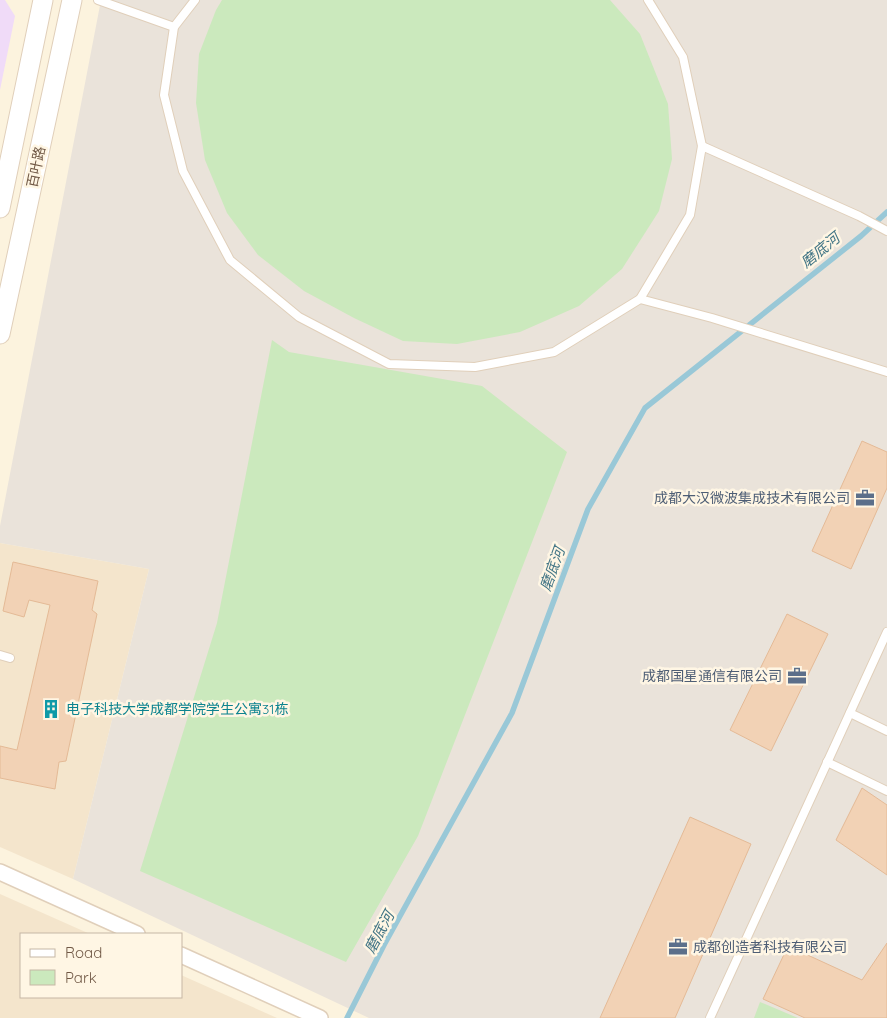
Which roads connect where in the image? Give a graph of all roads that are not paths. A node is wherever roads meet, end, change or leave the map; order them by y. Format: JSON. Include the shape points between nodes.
{"nodes":[{"id":1,"x":43,"y":0,"type":"edge"},
{"id":2,"x":72,"y":0,"type":"edge"},
{"id":3,"x":98,"y":0,"type":"edge"},
{"id":4,"x":195,"y":0,"type":"edge"},
{"id":5,"x":648,"y":0,"type":"edge"},
{"id":6,"x":174,"y":27,"type":"junction"},
{"id":7,"x":702,"y":146,"type":"junction"},
{"id":8,"x":0,"y":208,"type":"edge"},
{"id":9,"x":887,"y":231,"type":"edge"},
{"id":10,"x":640,"y":299,"type":"junction"},
{"id":11,"x":0,"y":334,"type":"edge"},
{"id":12,"x":887,"y":372,"type":"edge"},
{"id":13,"x":887,"y":632,"type":"edge"},
{"id":14,"x":0,"y":655,"type":"edge"},
{"id":15,"x":10,"y":658,"type":"dead end"},
{"id":16,"x":850,"y":713,"type":"junction"},
{"id":17,"x":887,"y":731,"type":"edge"},
{"id":18,"x":827,"y":762,"type":"junction"},
{"id":19,"x":887,"y":791,"type":"edge"},
{"id":20,"x":0,"y":872,"type":"edge"},
{"id":21,"x":135,"y":933,"type":"edge"},
{"id":22,"x":182,"y":955,"type":"edge"},
{"id":23,"x":320,"y":1018,"type":"edge"},
{"id":24,"x":710,"y":1018,"type":"edge"}],
"edges":[{"from":1,"to":8,"type":"street","name":"百叶路"},
{"from":2,"to":11,"type":"street","name":"百叶路"},
{"from":3,"to":6,"type":"lane"},
{"from":4,"to":6,"type":"lane"},
{"from":5,"to":7,"type":"lane","via":[[684,57]]},
{"from":6,"to":10,"type":"lane","via":[[164,95],[183,171],[230,260],[299,317],[388,364],[475,367],[554,352]]},
{"from":7,"to":9,"type":"lane"},
{"from":7,"to":10,"type":"lane","via":[[690,215]]},
{"from":10,"to":12,"type":"lane"},
{"from":13,"to":16,"type":"lane"},
{"from":14,"to":15,"type":"lane"},
{"from":16,"to":17,"type":"lane"},
{"from":16,"to":18,"type":"lane"},
{"from":18,"to":19,"type":"lane"},
{"from":18,"to":24,"type":"lane"},
{"from":20,"to":21,"type":"street"},
{"from":22,"to":23,"type":"street"}]}
